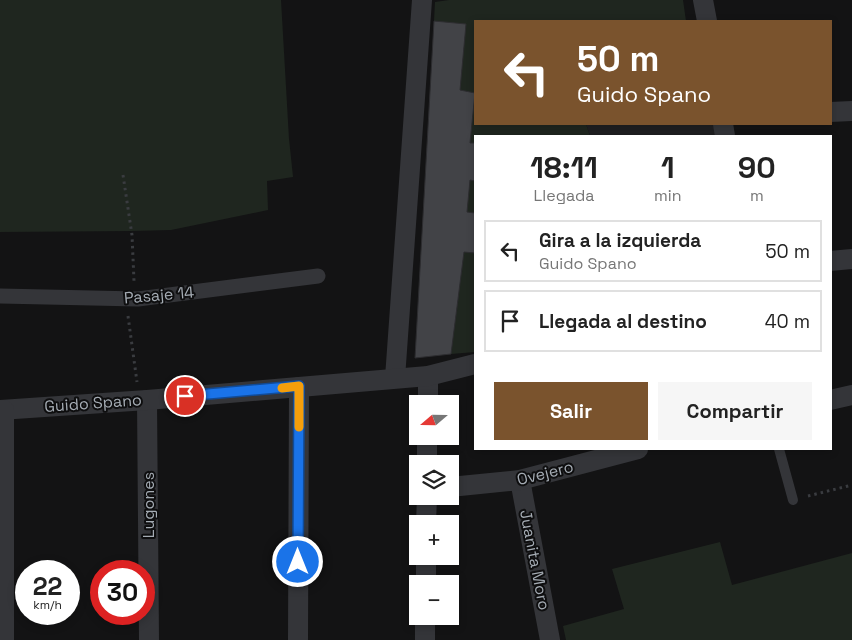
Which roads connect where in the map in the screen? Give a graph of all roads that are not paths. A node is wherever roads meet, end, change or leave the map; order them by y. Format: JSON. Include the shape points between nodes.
{"nodes":[{"id":1,"x":422,"y":0,"type":"edge"},
{"id":2,"x":704,"y":0,"type":"edge"},
{"id":3,"x":707,"y":20,"type":"edge"},
{"id":4,"x":852,"y":111,"type":"edge"},
{"id":5,"x":832,"y":112,"type":"edge"},
{"id":6,"x":852,"y":259,"type":"edge"},
{"id":7,"x":832,"y":261,"type":"edge"},
{"id":8,"x":318,"y":276,"type":"dead end"},
{"id":9,"x":0,"y":296,"type":"edge"},
{"id":10,"x":474,"y":364,"type":"edge"},
{"id":11,"x":428,"y":376,"type":"junction"},
{"id":12,"x":395,"y":378,"type":"junction"},
{"id":13,"x":299,"y":386,"type":"junction"},
{"id":14,"x":428,"y":395,"type":"edge"},
{"id":15,"x":852,"y":395,"type":"edge"},
{"id":16,"x":147,"y":400,"type":"junction"},
{"id":17,"x":832,"y":400,"type":"edge"},
{"id":18,"x":2,"y":410,"type":"edge"},
{"id":19,"x":634,"y":450,"type":"edge"},
{"id":20,"x":779,"y":450,"type":"edge"},
{"id":21,"x":520,"y":480,"type":"junction"},
{"id":22,"x":459,"y":486,"type":"edge"},
{"id":23,"x":793,"y":500,"type":"road end"},
{"id":24,"x":425,"y":625,"type":"edge"},
{"id":25,"x":4,"y":640,"type":"edge"},
{"id":26,"x":149,"y":640,"type":"edge"},
{"id":27,"x":298,"y":640,"type":"edge"},
{"id":28,"x":425,"y":640,"type":"edge"},
{"id":29,"x":550,"y":640,"type":"edge"}],
"edges":[{"from":1,"to":12,"type":"street"},
{"from":2,"to":3,"type":"street"},
{"from":4,"to":5,"type":"street"},
{"from":6,"to":7,"type":"street"},
{"from":8,"to":9,"type":"street","name":"Pasaje 14","via":[[138,299]]},
{"from":10,"to":11,"type":"street","name":"Guido Spano"},
{"from":11,"to":12,"type":"street","name":"Guido Spano"},
{"from":11,"to":14,"type":"street"},
{"from":12,"to":13,"type":"street","name":"Guido Spano"},
{"from":13,"to":16,"type":"street","name":"Guido Spano"},
{"from":13,"to":27,"type":"street"},
{"from":15,"to":17,"type":"street"},
{"from":16,"to":18,"type":"street","name":"Guido Spano"},
{"from":16,"to":26,"type":"street","name":"Lugones"},
{"from":18,"to":25,"type":"street"},
{"from":19,"to":21,"type":"street","name":"Ovejero"},
{"from":20,"to":23,"type":"lane"},
{"from":21,"to":22,"type":"street","name":"Ovejero"},
{"from":21,"to":29,"type":"street","name":"Juanita Moro"},
{"from":24,"to":28,"type":"street"}]}
